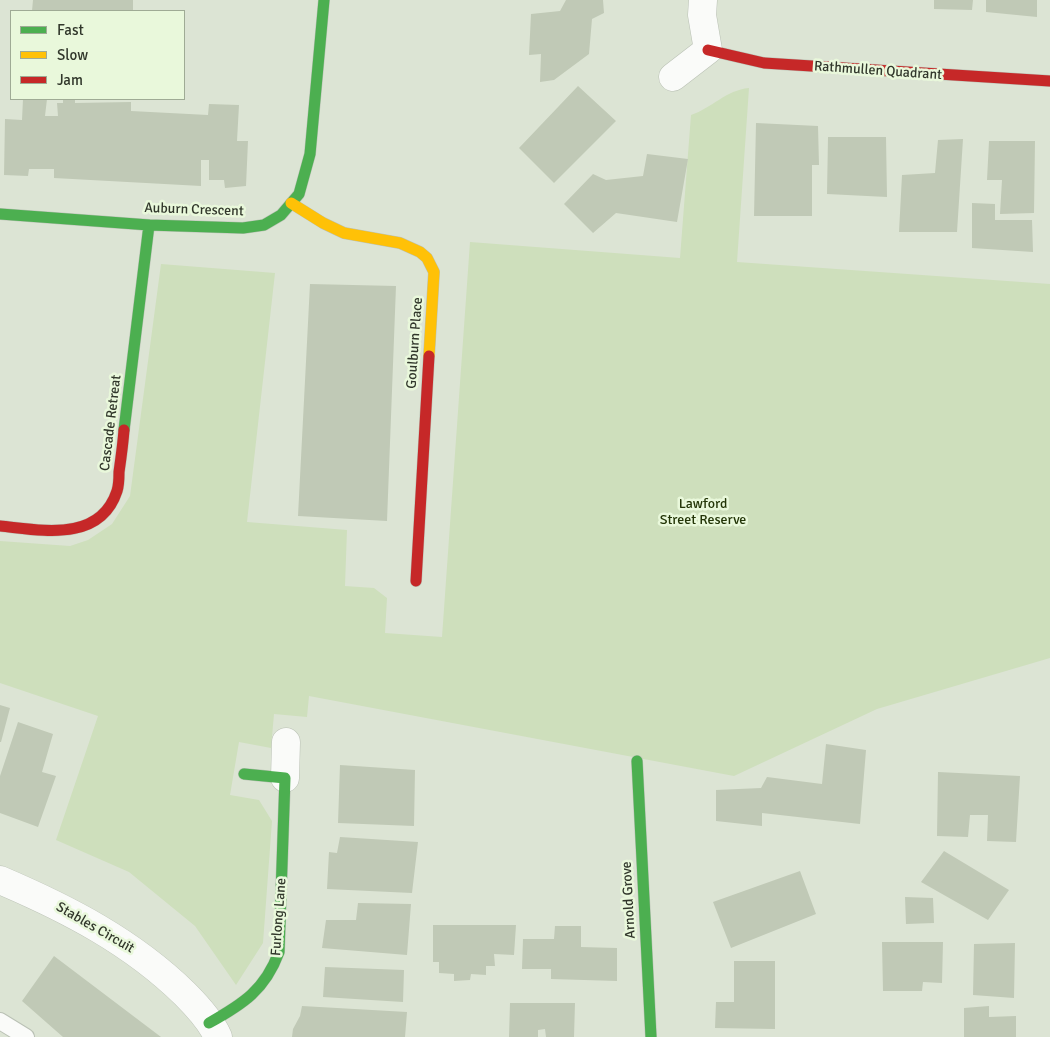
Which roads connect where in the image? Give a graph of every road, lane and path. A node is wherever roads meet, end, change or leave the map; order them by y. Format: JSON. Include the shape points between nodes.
{"nodes":[{"id":1,"x":324,"y":0,"type":"edge"},
{"id":2,"x":703,"y":0,"type":"edge"},
{"id":3,"x":708,"y":50,"type":"junction"},
{"id":4,"x":673,"y":77,"type":"dead end"},
{"id":5,"x":1050,"y":81,"type":"edge"},
{"id":6,"x":291,"y":203,"type":"junction"},
{"id":7,"x":0,"y":214,"type":"edge"},
{"id":8,"x":150,"y":224,"type":"junction"},
{"id":9,"x":0,"y":526,"type":"edge"},
{"id":10,"x":416,"y":582,"type":"dead end"},
{"id":11,"x":286,"y":742,"type":"dead end"},
{"id":12,"x":637,"y":761,"type":"dead end"},
{"id":13,"x":244,"y":774,"type":"dead end"},
{"id":14,"x":285,"y":778,"type":"junction"},
{"id":15,"x":0,"y":880,"type":"edge"},
{"id":16,"x":0,"y":1021,"type":"edge"},
{"id":17,"x":213,"y":1030,"type":"edge"},
{"id":18,"x":26,"y":1037,"type":"edge"},
{"id":19,"x":651,"y":1037,"type":"edge"}],
"edges":[{"from":1,"to":6,"type":"street","name":"Auburn Crescent","via":[[310,154],[299,194]]},
{"from":2,"to":3,"type":"street"},
{"from":3,"to":4,"type":"street"},
{"from":3,"to":5,"type":"street","name":"Rathmullen Quadrant","via":[[764,63]]},
{"from":6,"to":8,"type":"street","name":"Auburn Crescent","via":[[281,215],[264,225],[243,228]]},
{"from":6,"to":10,"type":"street","name":"Goulburn Place","via":[[344,233],[415,248],[427,258],[434,272]]},
{"from":7,"to":8,"type":"street","name":"Auburn Crescent"},
{"from":8,"to":9,"type":"street","name":"Cascade Retreat","via":[[117,492],[101,517],[86,527],[68,531]]},
{"from":11,"to":14,"type":"street","name":"Furlong Lane"},
{"from":12,"to":19,"type":"street","name":"Arnold Grove"},
{"from":13,"to":14,"type":"street"},
{"from":14,"to":17,"type":"street","name":"Furlong Lane","via":[[280,936],[275,966],[259,990]]},
{"from":15,"to":17,"type":"street","name":"Stables Circuit","via":[[54,904],[141,955],[195,1004]]},
{"from":16,"to":18,"type":"lane"}]}
